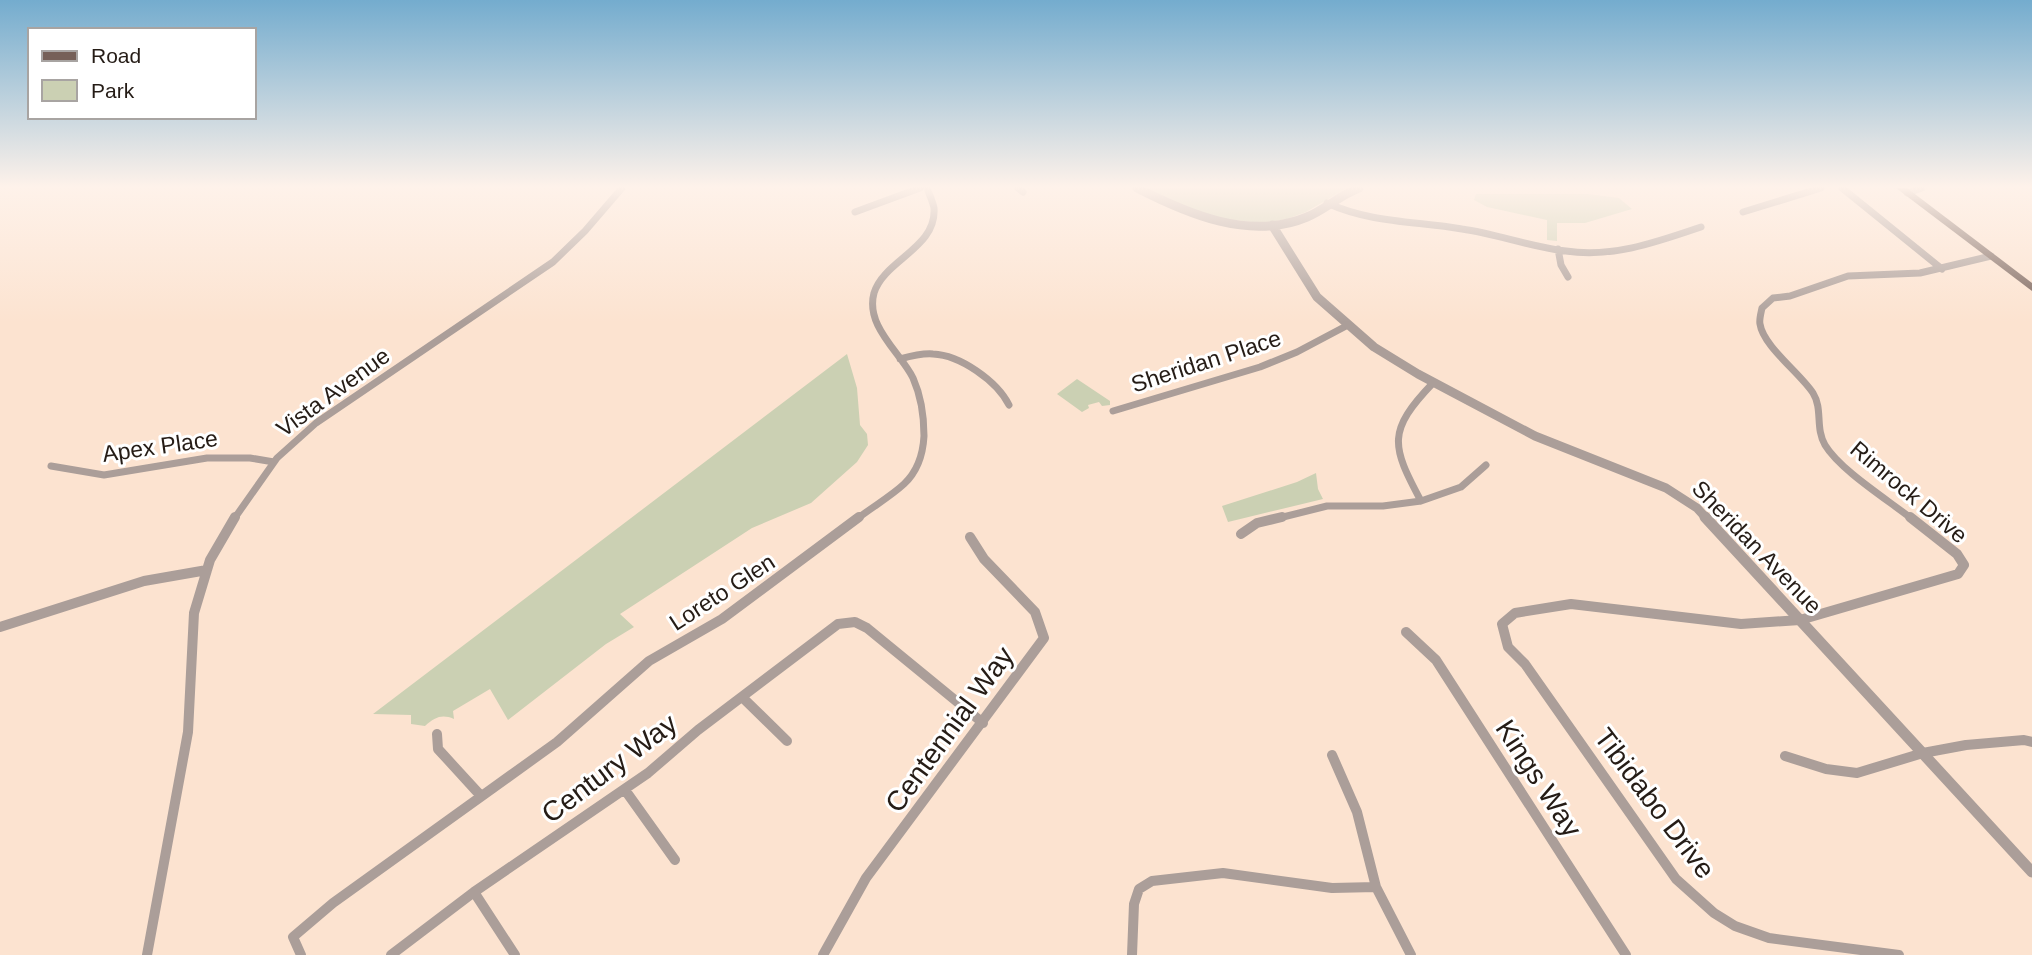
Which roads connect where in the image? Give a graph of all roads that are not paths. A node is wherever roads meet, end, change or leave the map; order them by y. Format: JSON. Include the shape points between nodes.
{"nodes":[{"id":1,"x":583,"y":233,"type":"edge"},
{"id":2,"x":925,"y":233,"type":"edge"},
{"id":3,"x":1276,"y":233,"type":"edge"},
{"id":4,"x":1474,"y":233,"type":"edge"},
{"id":5,"x":1682,"y":233,"type":"edge"},
{"id":6,"x":1897,"y":233,"type":"edge"},
{"id":7,"x":1960,"y":233,"type":"edge"},
{"id":8,"x":1558,"y":250,"type":"junction"},
{"id":9,"x":1991,"y":256,"type":"junction"},
{"id":10,"x":1942,"y":269,"type":"junction"},
{"id":11,"x":1568,"y":277,"type":"dead end"},
{"id":12,"x":2032,"y":288,"type":"edge"},
{"id":13,"x":1348,"y":325,"type":"junction"},
{"id":14,"x":900,"y":359,"type":"junction"},
{"id":15,"x":1433,"y":383,"type":"junction"},
{"id":16,"x":1010,"y":405,"type":"dead end"},
{"id":17,"x":1113,"y":411,"type":"dead end"},
{"id":18,"x":274,"y":462,"type":"junction"},
{"id":19,"x":1486,"y":465,"type":"dead end"},
{"id":20,"x":51,"y":466,"type":"dead end"},
{"id":21,"x":1421,"y":501,"type":"junction"},
{"id":22,"x":1241,"y":534,"type":"dead end"},
{"id":23,"x":970,"y":537,"type":"dead end"},
{"id":24,"x":207,"y":570,"type":"junction"},
{"id":25,"x":1800,"y":620,"type":"junction"},
{"id":26,"x":0,"y":626,"type":"edge"},
{"id":27,"x":1406,"y":632,"type":"dead end"},
{"id":28,"x":1525,"y":664,"type":"joint"},
{"id":29,"x":741,"y":697,"type":"junction"},
{"id":30,"x":983,"y":723,"type":"junction"},
{"id":31,"x":438,"y":734,"type":"dead end"},
{"id":32,"x":787,"y":741,"type":"dead end"},
{"id":33,"x":2032,"y":742,"type":"edge"},
{"id":34,"x":1923,"y":753,"type":"junction"},
{"id":35,"x":1332,"y":755,"type":"dead end"},
{"id":36,"x":1785,"y":756,"type":"dead end"},
{"id":37,"x":625,"y":790,"type":"junction"},
{"id":38,"x":481,"y":796,"type":"junction"},
{"id":39,"x":675,"y":860,"type":"dead end"},
{"id":40,"x":2032,"y":872,"type":"edge"},
{"id":41,"x":1376,"y":887,"type":"junction"},
{"id":42,"x":474,"y":892,"type":"junction"},
{"id":43,"x":147,"y":955,"type":"edge"},
{"id":44,"x":301,"y":955,"type":"edge"},
{"id":45,"x":391,"y":955,"type":"edge"},
{"id":46,"x":515,"y":955,"type":"edge"},
{"id":47,"x":823,"y":955,"type":"edge"},
{"id":48,"x":1132,"y":955,"type":"edge"},
{"id":49,"x":1410,"y":955,"type":"edge"},
{"id":50,"x":1626,"y":955,"type":"edge"},
{"id":51,"x":1899,"y":955,"type":"edge"}],
"edges":[{"from":1,"to":18,"type":"street","name":"Vista Avenue","via":[[553,262],[316,423]]},
{"from":2,"to":14,"type":"street","name":"Loreto Glen","via":[[877,286],[872,305],[877,323]]},
{"from":3,"to":13,"type":"street","name":"Sheridan Avenue","via":[[1306,284]]},
{"from":4,"to":8,"type":"street"},
{"from":5,"to":8,"type":"street","via":[[1628,249]]},
{"from":6,"to":10,"type":"street"},
{"from":7,"to":9,"type":"main road"},
{"from":8,"to":11,"type":"street"},
{"from":9,"to":10,"type":"street","name":"Rimrock Drive"},
{"from":9,"to":12,"type":"main road"},
{"from":10,"to":25,"type":"street","name":"Rimrock Drive","via":[[1848,276],[1773,298],[1762,308],[1760,325],[1767,338],[1814,393],[1825,445],[1840,462],[1957,554],[1964,565],[1958,574]]},
{"from":13,"to":15,"type":"street","name":"Sheridan Avenue"},
{"from":13,"to":17,"type":"street","name":"Sheridan Place","via":[[1260,367]]},
{"from":14,"to":16,"type":"street","via":[[928,353],[951,356],[1003,391]]},
{"from":14,"to":38,"type":"street","name":"Loreto Glen","via":[[917,392],[923,443],[920,462],[905,483],[722,619],[649,661],[557,742]]},
{"from":15,"to":21,"type":"street","via":[[1412,403],[1398,428],[1400,463]]},
{"from":15,"to":25,"type":"street","name":"Sheridan Avenue","via":[[1554,445],[1645,477],[1680,495]]},
{"from":18,"to":20,"type":"street","name":"Apex Place","via":[[211,456],[103,475]]},
{"from":18,"to":24,"type":"street","name":"Vista Avenue","via":[[240,508]]},
{"from":19,"to":21,"type":"street","via":[[1461,486]]},
{"from":21,"to":22,"type":"street","via":[[1327,506],[1256,523]]},
{"from":23,"to":30,"type":"street","name":"Centennial Way","via":[[984,559],[1035,612],[1044,638]]},
{"from":24,"to":26,"type":"street","via":[[144,581]]},
{"from":24,"to":43,"type":"street","name":"Vista Avenue","via":[[194,613],[188,732]]},
{"from":25,"to":28,"type":"street","name":"Rimrock Drive","via":[[1741,624],[1571,604],[1514,613],[1502,624],[1501,637]]},
{"from":25,"to":34,"type":"street","name":"Sheridan Avenue"},
{"from":27,"to":50,"type":"street","name":"Kings Way","via":[[1436,660]]},
{"from":28,"to":51,"type":"street","name":"Tibidabo Drive","via":[[1676,879],[1714,913],[1769,938]]},
{"from":29,"to":30,"type":"street","name":"Century Way","via":[[838,624],[855,622]]},
{"from":29,"to":32,"type":"street"},
{"from":29,"to":37,"type":"street","name":"Century Way"},
{"from":30,"to":47,"type":"street","name":"Centennial Way","via":[[866,878]]},
{"from":31,"to":38,"type":"street","via":[[438,750]]},
{"from":33,"to":34,"type":"street","via":[[1966,745]]},
{"from":34,"to":36,"type":"street","via":[[1857,773]]},
{"from":34,"to":40,"type":"street","name":"Sheridan Avenue"},
{"from":35,"to":41,"type":"street","via":[[1357,812]]},
{"from":37,"to":39,"type":"street"},
{"from":37,"to":42,"type":"street","name":"Century Way"},
{"from":38,"to":44,"type":"street","name":"Loreto Glen","via":[[293,937]]},
{"from":41,"to":48,"type":"street","via":[[1332,888],[1223,873],[1152,881],[1139,889],[1136,897]]},
{"from":41,"to":49,"type":"street"},
{"from":42,"to":45,"type":"street","name":"Century Way"},
{"from":42,"to":46,"type":"street"}]}
